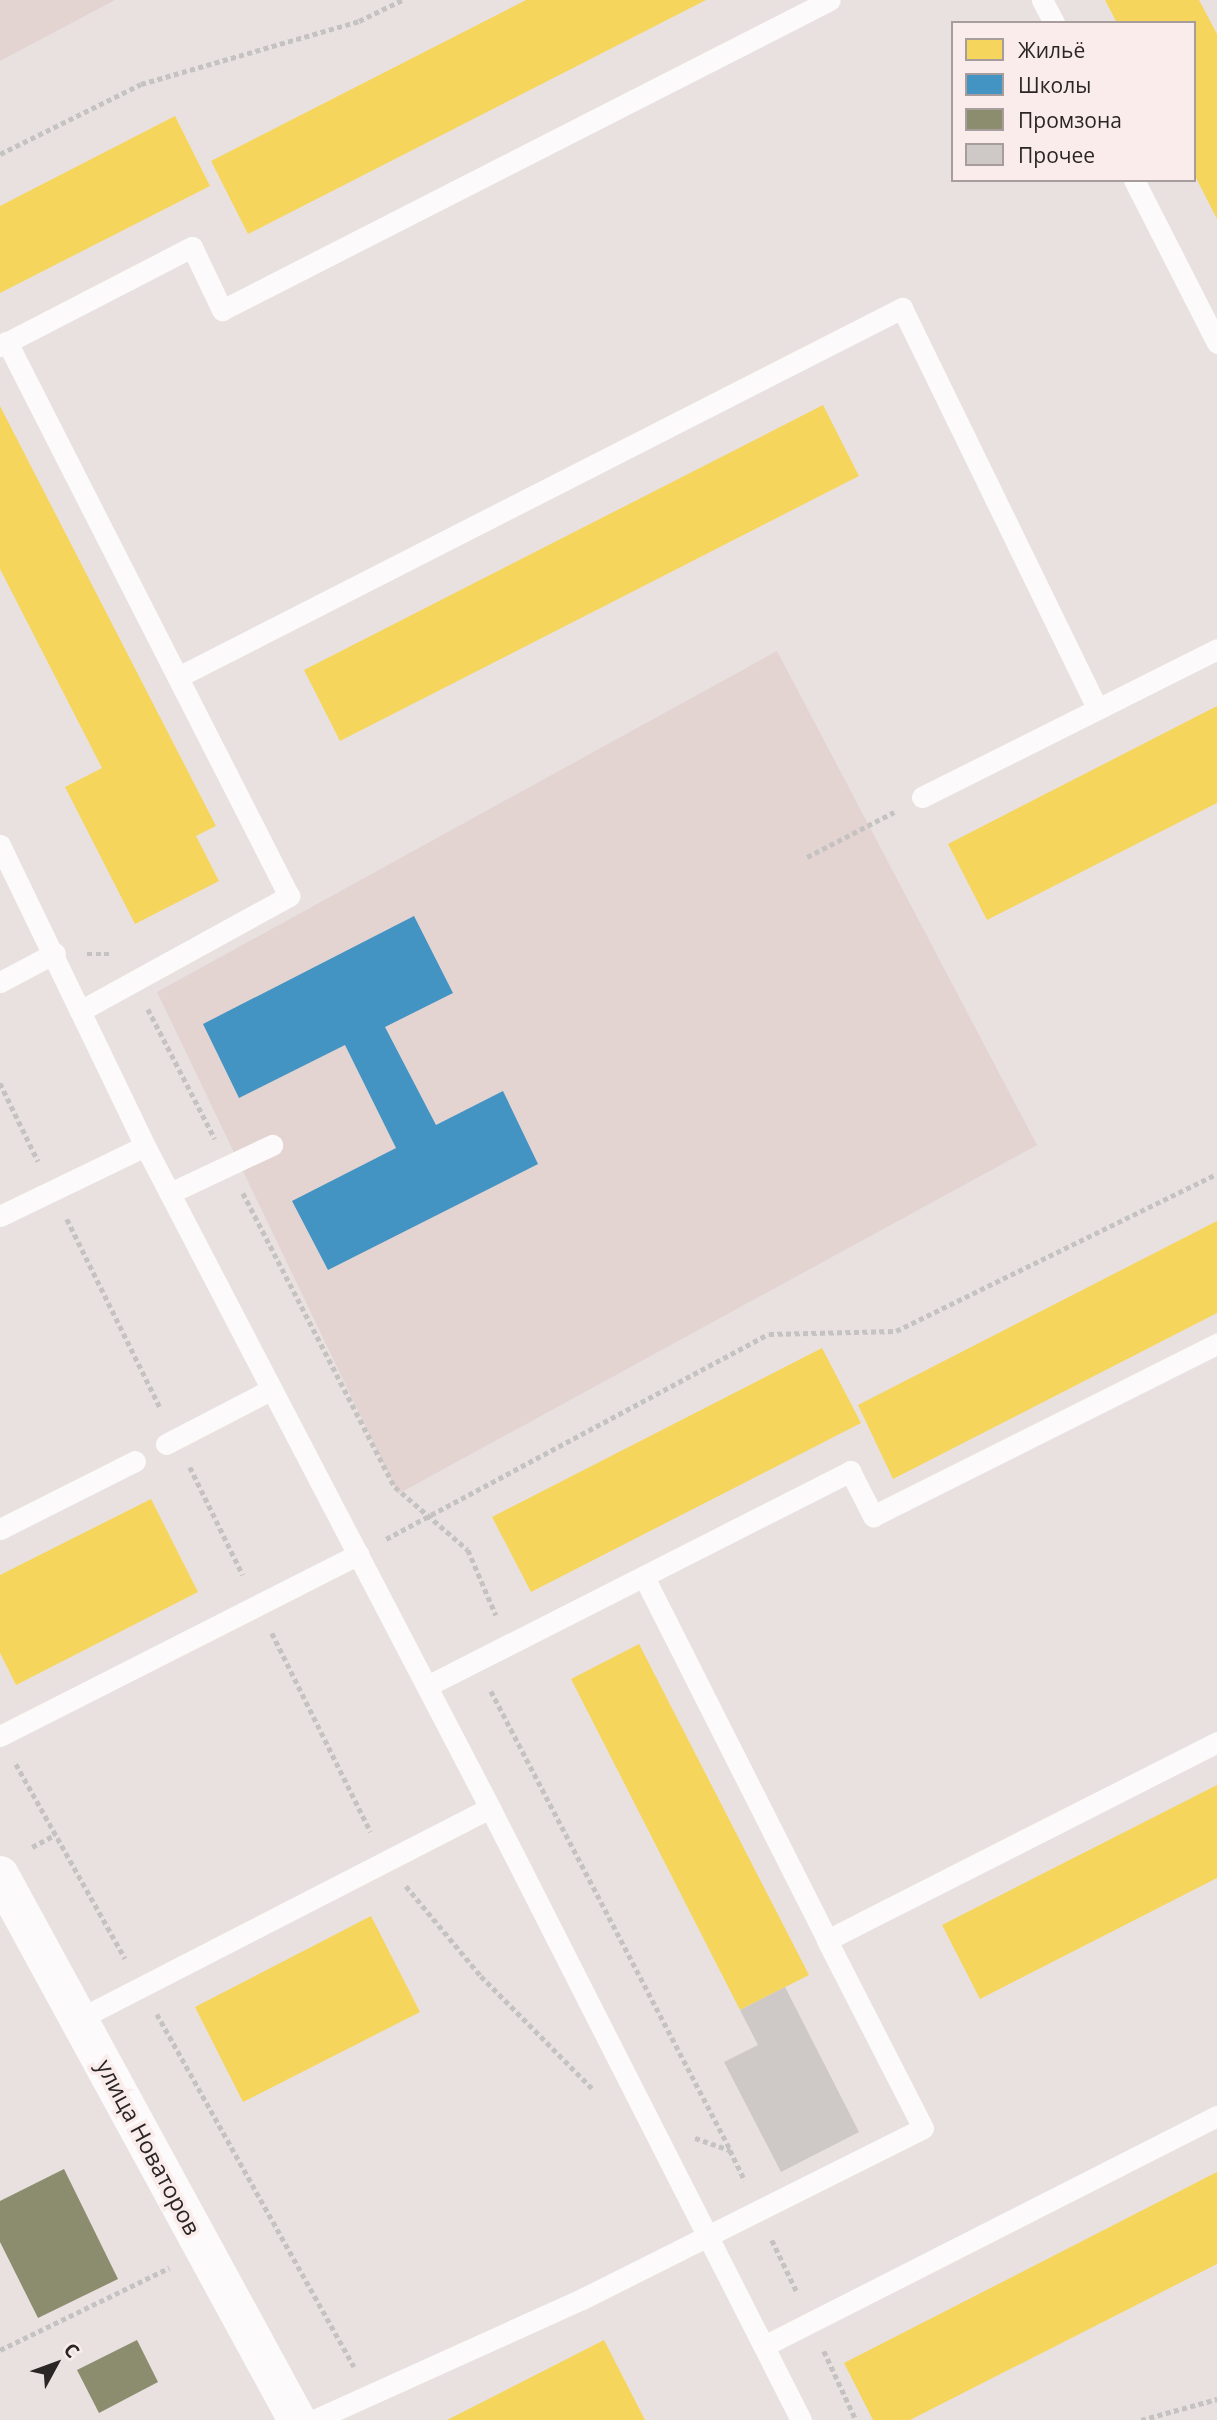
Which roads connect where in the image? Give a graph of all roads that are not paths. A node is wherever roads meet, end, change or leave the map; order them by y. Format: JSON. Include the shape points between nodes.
{"nodes":[{"id":1,"x":830,"y":0,"type":"edge"},
{"id":2,"x":1042,"y":0,"type":"edge"},
{"id":3,"x":1053,"y":21,"type":"edge"},
{"id":4,"x":1135,"y":182,"type":"edge"},
{"id":5,"x":1217,"y":343,"type":"edge"},
{"id":6,"x":4,"y":344,"type":"edge"},
{"id":7,"x":1217,"y":649,"type":"edge"},
{"id":8,"x":178,"y":677,"type":"junction"},
{"id":9,"x":1098,"y":709,"type":"junction"},
{"id":10,"x":922,"y":797,"type":"road end"},
{"id":11,"x":0,"y":845,"type":"edge"},
{"id":12,"x":55,"y":953,"type":"junction"},
{"id":13,"x":0,"y":982,"type":"edge"},
{"id":14,"x":80,"y":1011,"type":"junction"},
{"id":15,"x":272,"y":1145,"type":"dead end"},
{"id":16,"x":145,"y":1146,"type":"junction"},
{"id":17,"x":170,"y":1193,"type":"junction"},
{"id":18,"x":0,"y":1216,"type":"edge"},
{"id":19,"x":1217,"y":1344,"type":"edge"},
{"id":20,"x":272,"y":1389,"type":"junction"},
{"id":21,"x":171,"y":1441,"type":"road end"},
{"id":22,"x":135,"y":1461,"type":"dead end"},
{"id":23,"x":0,"y":1529,"type":"edge"},
{"id":24,"x":358,"y":1554,"type":"junction"},
{"id":25,"x":644,"y":1577,"type":"junction"},
{"id":26,"x":427,"y":1686,"type":"junction"},
{"id":27,"x":0,"y":1736,"type":"edge"},
{"id":28,"x":1217,"y":1742,"type":"edge"},
{"id":29,"x":490,"y":1808,"type":"junction"},
{"id":30,"x":0,"y":1875,"type":"edge"},
{"id":31,"x":827,"y":1940,"type":"junction"},
{"id":32,"x":79,"y":2019,"type":"junction"},
{"id":33,"x":1217,"y":2116,"type":"edge"},
{"id":34,"x":711,"y":2238,"type":"junction"},
{"id":35,"x":766,"y":2345,"type":"junction"},
{"id":36,"x":297,"y":2420,"type":"edge"},
{"id":37,"x":314,"y":2420,"type":"edge"},
{"id":38,"x":801,"y":2420,"type":"edge"}],
"edges":[{"from":1,"to":6,"type":"lane","via":[[222,310],[191,247]]},
{"from":2,"to":3,"type":"lane"},
{"from":4,"to":5,"type":"lane"},
{"from":6,"to":8,"type":"lane"},
{"from":7,"to":9,"type":"lane"},
{"from":8,"to":9,"type":"lane","via":[[902,308]]},
{"from":8,"to":14,"type":"lane","via":[[289,896]]},
{"from":9,"to":10,"type":"lane"},
{"from":11,"to":12,"type":"lane"},
{"from":12,"to":13,"type":"lane"},
{"from":12,"to":14,"type":"lane"},
{"from":14,"to":16,"type":"lane"},
{"from":15,"to":17,"type":"lane"},
{"from":16,"to":17,"type":"lane"},
{"from":16,"to":18,"type":"lane"},
{"from":17,"to":20,"type":"lane"},
{"from":19,"to":25,"type":"lane","via":[[873,1516],[850,1471]]},
{"from":20,"to":21,"type":"lane"},
{"from":20,"to":24,"type":"lane"},
{"from":22,"to":23,"type":"lane"},
{"from":24,"to":26,"type":"lane"},
{"from":24,"to":27,"type":"lane"},
{"from":25,"to":26,"type":"lane"},
{"from":25,"to":31,"type":"lane"},
{"from":26,"to":29,"type":"lane"},
{"from":28,"to":31,"type":"lane"},
{"from":29,"to":32,"type":"lane"},
{"from":29,"to":34,"type":"lane"},
{"from":30,"to":32,"type":"street","name":"улица Новаторов"},
{"from":31,"to":34,"type":"lane","via":[[923,2128]]},
{"from":32,"to":36,"type":"street","name":"улица Новаторов"},
{"from":33,"to":35,"type":"lane"},
{"from":34,"to":35,"type":"lane"},
{"from":34,"to":37,"type":"lane"},
{"from":35,"to":38,"type":"lane"}]}
